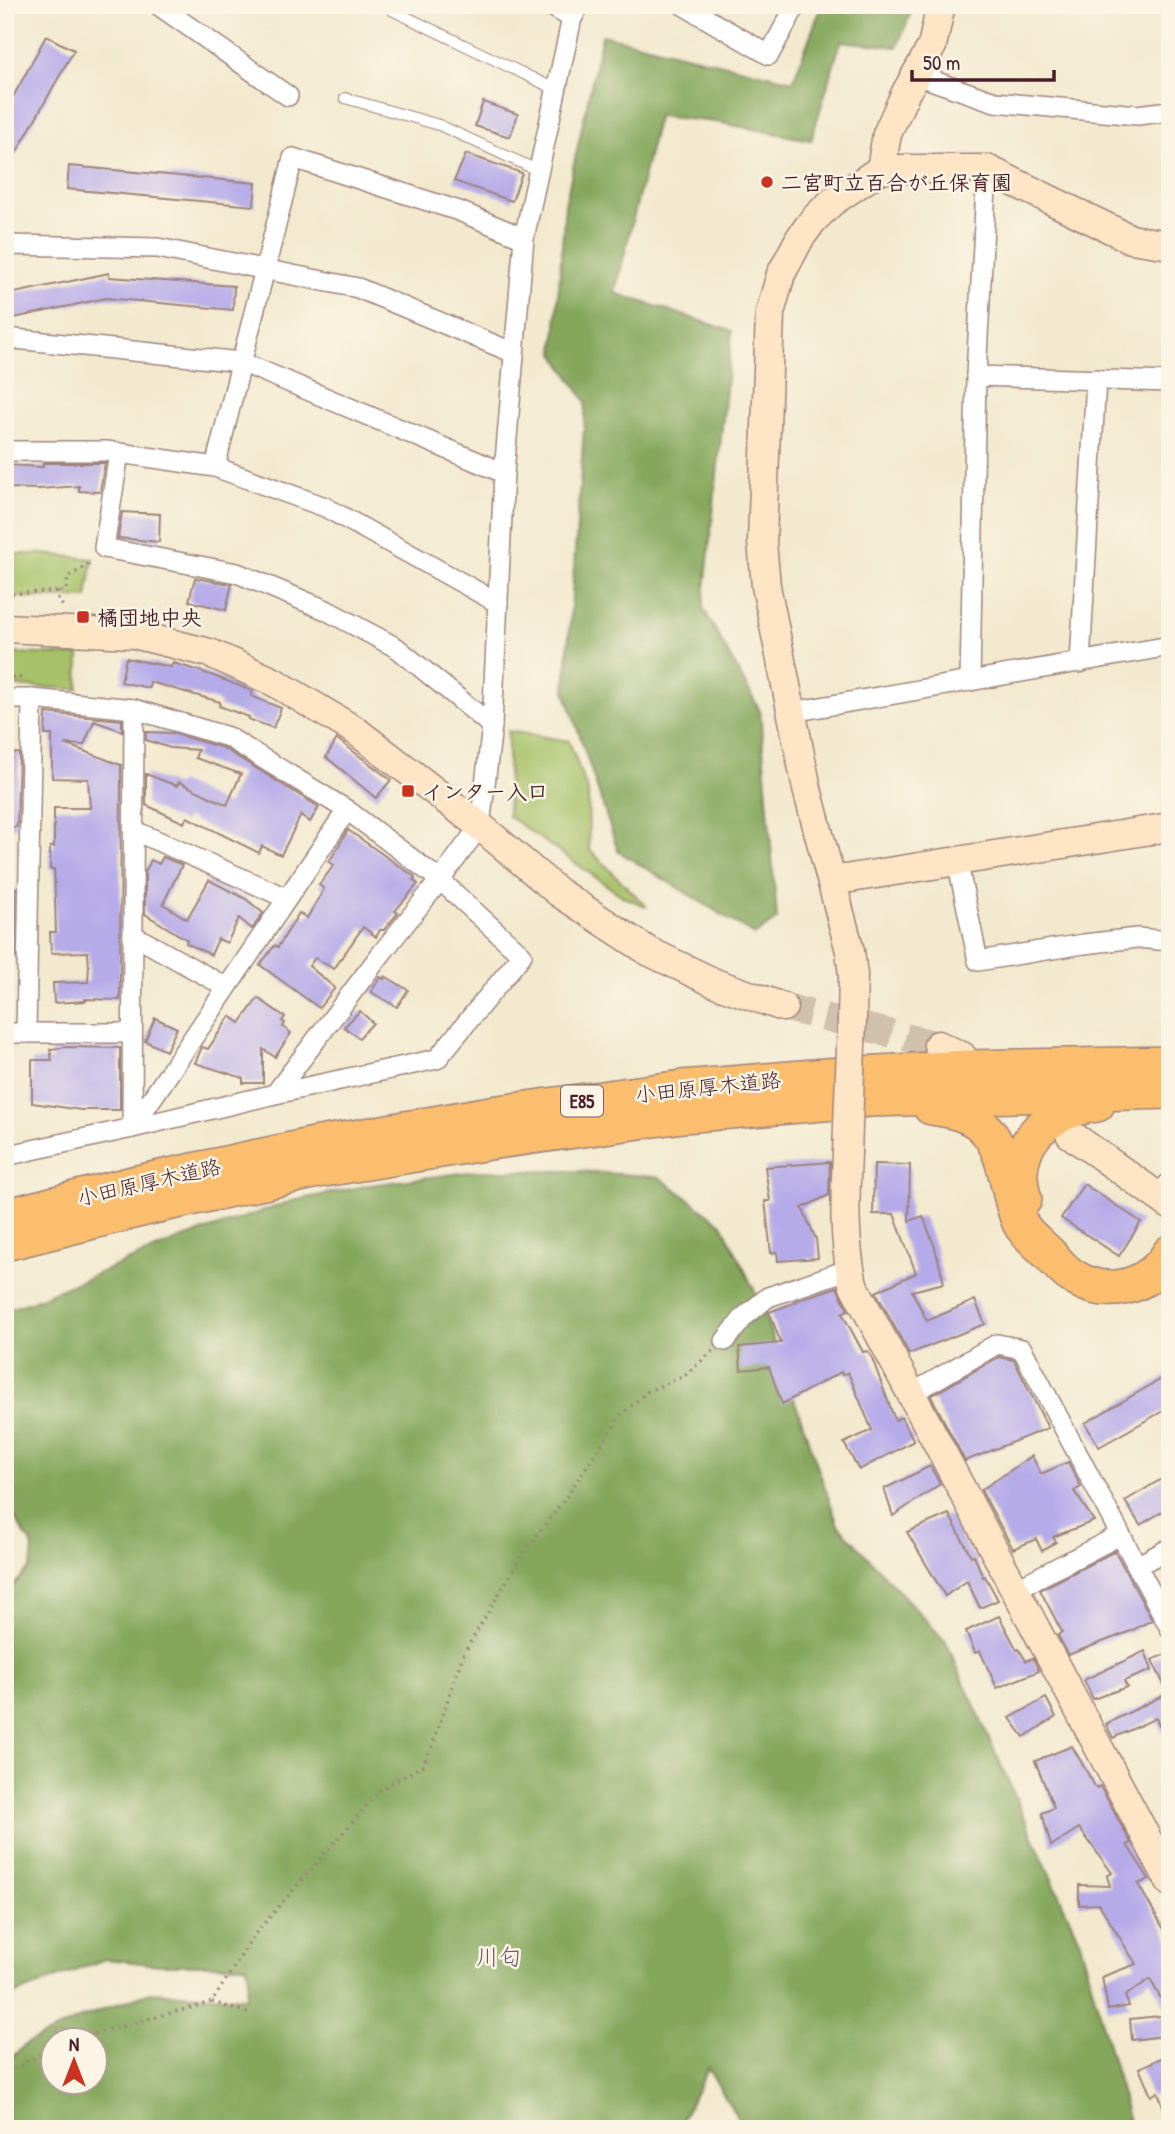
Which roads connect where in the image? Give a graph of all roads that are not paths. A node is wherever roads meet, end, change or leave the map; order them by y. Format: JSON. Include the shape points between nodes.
{"nodes":[{"id":1,"x":158,"y":5,"type":"edge"},
{"id":2,"x":394,"y":5,"type":"edge"},
{"id":3,"x":549,"y":5,"type":"edge"},
{"id":4,"x":796,"y":5,"type":"edge"},
{"id":5,"x":942,"y":5,"type":"edge"},
{"id":6,"x":689,"y":7,"type":"edge"},
{"id":7,"x":576,"y":11,"type":"edge"},
{"id":8,"x":916,"y":75,"type":"junction"},
{"id":9,"x":556,"y":90,"type":"junction"},
{"id":10,"x":288,"y":96,"type":"dead end"},
{"id":11,"x":345,"y":98,"type":"dead end"},
{"id":12,"x":1170,"y":111,"type":"edge"},
{"id":13,"x":881,"y":169,"type":"junction"},
{"id":14,"x":987,"y":169,"type":"junction"},
{"id":15,"x":539,"y":171,"type":"junction"},
{"id":16,"x":524,"y":238,"type":"junction"},
{"id":17,"x":1170,"y":245,"type":"edge"},
{"id":18,"x":5,"y":248,"type":"edge"},
{"id":19,"x":264,"y":270,"type":"junction"},
{"id":20,"x":5,"y":338,"type":"edge"},
{"id":21,"x":514,"y":353,"type":"junction"},
{"id":22,"x":241,"y":362,"type":"junction"},
{"id":23,"x":976,"y":376,"type":"junction"},
{"id":24,"x":1096,"y":379,"type":"junction"},
{"id":25,"x":1170,"y":382,"type":"edge"},
{"id":26,"x":5,"y":451,"type":"edge"},
{"id":27,"x":119,"y":453,"type":"junction"},
{"id":28,"x":215,"y":467,"type":"junction"},
{"id":29,"x":504,"y":473,"type":"junction"},
{"id":30,"x":498,"y":603,"type":"junction"},
{"id":31,"x":5,"y":628,"type":"edge"},
{"id":32,"x":1170,"y":646,"type":"edge"},
{"id":33,"x":1080,"y":663,"type":"junction"},
{"id":34,"x":970,"y":681,"type":"junction"},
{"id":35,"x":5,"y":699,"type":"edge"},
{"id":36,"x":32,"y":699,"type":"junction"},
{"id":37,"x":134,"y":709,"type":"junction"},
{"id":38,"x":792,"y":712,"type":"junction"},
{"id":39,"x":492,"y":726,"type":"junction"},
{"id":40,"x":347,"y":810,"type":"junction"},
{"id":41,"x":480,"y":826,"type":"junction"},
{"id":42,"x":1170,"y":827,"type":"edge"},
{"id":43,"x":133,"y":830,"type":"junction"},
{"id":44,"x":957,"y":860,"type":"junction"},
{"id":45,"x":440,"y":880,"type":"junction"},
{"id":46,"x":832,"y":881,"type":"junction"},
{"id":47,"x":286,"y":898,"type":"junction"},
{"id":48,"x":132,"y":935,"type":"junction"},
{"id":49,"x":1170,"y":941,"type":"edge"},
{"id":50,"x":226,"y":987,"type":"junction"},
{"id":51,"x":783,"y":1007,"type":"tunnel mouth"},
{"id":52,"x":5,"y":1033,"type":"edge"},
{"id":53,"x":26,"y":1033,"type":"junction"},
{"id":54,"x":132,"y":1033,"type":"junction"},
{"id":55,"x":1170,"y":1064,"type":"edge"},
{"id":56,"x":1170,"y":1093,"type":"edge"},
{"id":57,"x":275,"y":1094,"type":"junction"},
{"id":58,"x":870,"y":1099,"type":"junction"},
{"id":59,"x":132,"y":1128,"type":"junction"},
{"id":60,"x":1070,"y":1134,"type":"dead end"},
{"id":61,"x":5,"y":1156,"type":"edge"},
{"id":62,"x":1166,"y":1194,"type":"edge"},
{"id":63,"x":5,"y":1217,"type":"edge"},
{"id":64,"x":1170,"y":1229,"type":"edge"},
{"id":65,"x":5,"y":1243,"type":"edge"},
{"id":66,"x":1170,"y":1253,"type":"edge"},
{"id":67,"x":850,"y":1269,"type":"junction"},
{"id":68,"x":725,"y":1341,"type":"road end"},
{"id":69,"x":911,"y":1394,"type":"junction"},
{"id":70,"x":1121,"y":1535,"type":"junction"},
{"id":71,"x":1170,"y":1548,"type":"edge"},
{"id":72,"x":1137,"y":1566,"type":"junction"},
{"id":73,"x":1014,"y":1590,"type":"junction"},
{"id":74,"x":1170,"y":1628,"type":"edge"},
{"id":75,"x":1169,"y":1878,"type":"edge"}],
"edges":[{"from":1,"to":10,"type":"street"},
{"from":2,"to":9,"type":"lane","via":[[392,9]]},
{"from":3,"to":7,"type":"street"},
{"from":4,"to":6,"type":"street","via":[[769,55]]},
{"from":5,"to":8,"type":"street","via":[[932,46]]},
{"from":7,"to":9,"type":"street"},
{"from":8,"to":12,"type":"street","via":[[995,102],[1138,115]]},
{"from":8,"to":13,"type":"street","via":[[887,134]]},
{"from":9,"to":15,"type":"street"},
{"from":11,"to":15,"type":"lane","via":[[439,125]]},
{"from":13,"to":14,"type":"street"},
{"from":13,"to":38,"type":"street","via":[[814,219],[781,274],[770,313],[762,542],[766,586]]},
{"from":14,"to":17,"type":"street","via":[[1130,239]]},
{"from":14,"to":23,"type":"street"},
{"from":15,"to":16,"type":"street"},
{"from":16,"to":19,"type":"street","via":[[459,211],[293,158]]},
{"from":16,"to":21,"type":"street"},
{"from":18,"to":19,"type":"street","via":[[158,248]]},
{"from":19,"to":21,"type":"street","via":[[358,288]]},
{"from":19,"to":22,"type":"street"},
{"from":20,"to":22,"type":"street"},
{"from":21,"to":29,"type":"street"},
{"from":22,"to":28,"type":"street"},
{"from":22,"to":29,"type":"street"},
{"from":23,"to":24,"type":"street"},
{"from":23,"to":34,"type":"street"},
{"from":24,"to":25,"type":"street"},
{"from":24,"to":33,"type":"street"},
{"from":26,"to":27,"type":"street"},
{"from":27,"to":28,"type":"street"},
{"from":27,"to":39,"type":"street","via":[[104,547],[237,573],[326,610],[397,648]]},
{"from":28,"to":30,"type":"street","via":[[326,507]]},
{"from":29,"to":30,"type":"street"},
{"from":30,"to":39,"type":"street"},
{"from":31,"to":41,"type":"street","via":[[133,634],[210,653],[274,682],[356,732]]},
{"from":32,"to":33,"type":"street"},
{"from":33,"to":34,"type":"street"},
{"from":34,"to":38,"type":"street"},
{"from":35,"to":36,"type":"street"},
{"from":36,"to":37,"type":"street"},
{"from":36,"to":53,"type":"street"},
{"from":37,"to":40,"type":"street","via":[[228,737]]},
{"from":37,"to":43,"type":"street"},
{"from":38,"to":46,"type":"street"},
{"from":39,"to":41,"type":"street"},
{"from":40,"to":45,"type":"street"},
{"from":40,"to":47,"type":"street"},
{"from":41,"to":45,"type":"street"},
{"from":41,"to":51,"type":"street","via":[[558,892],[648,951],[715,983]]},
{"from":42,"to":44,"type":"street"},
{"from":43,"to":47,"type":"street"},
{"from":43,"to":48,"type":"street"},
{"from":44,"to":46,"type":"street"},
{"from":44,"to":49,"type":"street","via":[[978,961],[1137,937]]},
{"from":45,"to":57,"type":"street"},
{"from":45,"to":57,"type":"street","via":[[522,954],[438,1059]]},
{"from":46,"to":67,"type":"street","bridge":true,"via":[[853,975],[845,1214]]},
{"from":47,"to":50,"type":"street"},
{"from":48,"to":50,"type":"street"},
{"from":48,"to":54,"type":"street"},
{"from":50,"to":59,"type":"street"},
{"from":52,"to":53,"type":"street"},
{"from":53,"to":54,"type":"street"},
{"from":54,"to":59,"type":"street"},
{"from":55,"to":63,"type":"highway","name":"小田原厚木道路","number":"E85","via":[[968,1068],[668,1090],[314,1145]]},
{"from":56,"to":58,"type":"highway","name":"小田原厚木道路","number":"E85"},
{"from":56,"to":64,"type":"highway","via":[[1080,1105],[1056,1114],[1038,1128],[1026,1148],[1021,1170],[1021,1190],[1039,1224],[1091,1269],[1112,1273],[1130,1269]]},
{"from":57,"to":59,"type":"street"},
{"from":58,"to":65,"type":"highway","name":"小田原厚木道路","number":"E85","via":[[682,1115],[318,1170]]},
{"from":58,"to":66,"type":"highway","via":[[953,1110],[987,1130],[999,1149],[1021,1226],[1071,1276],[1089,1285],[1131,1286],[1150,1276]]},
{"from":59,"to":61,"type":"street"},
{"from":60,"to":62,"type":"street"},
{"from":67,"to":68,"type":"street","via":[[768,1297]]},
{"from":67,"to":69,"type":"street","via":[[853,1284]]},
{"from":69,"to":70,"type":"street","via":[[997,1344],[1022,1349]]},
{"from":69,"to":73,"type":"street"},
{"from":70,"to":72,"type":"street"},
{"from":70,"to":73,"type":"street"},
{"from":71,"to":72,"type":"street"},
{"from":72,"to":74,"type":"street"},
{"from":73,"to":75,"type":"street"}]}
